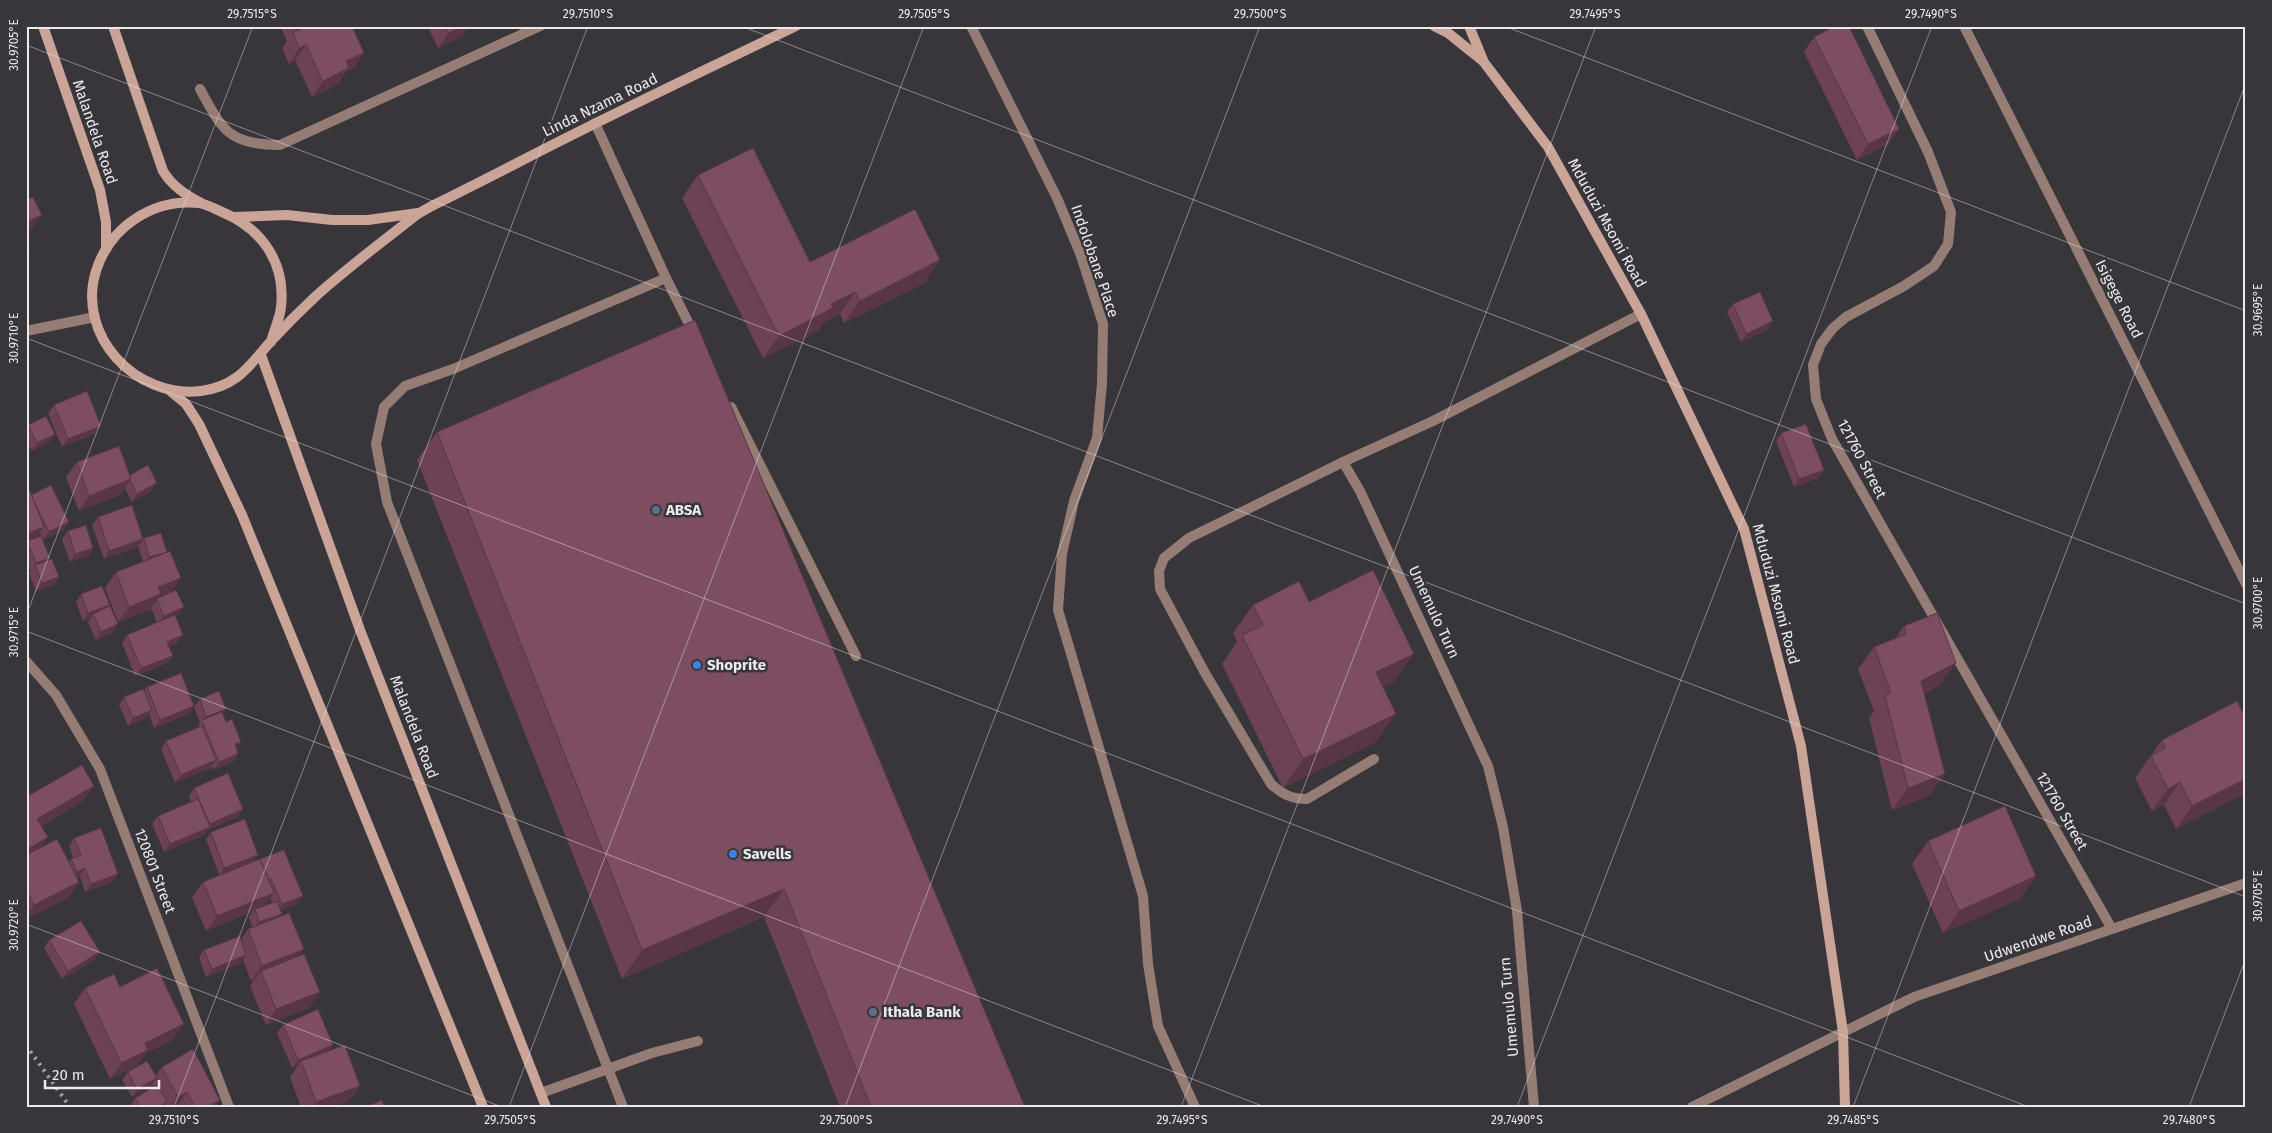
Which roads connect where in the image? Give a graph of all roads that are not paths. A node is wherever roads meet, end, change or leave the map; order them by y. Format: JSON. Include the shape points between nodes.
{"nodes":[{"id":1,"x":43,"y":26,"type":"edge"},
{"id":2,"x":113,"y":26,"type":"edge"},
{"id":3,"x":540,"y":26,"type":"edge"},
{"id":4,"x":796,"y":26,"type":"edge"},
{"id":5,"x":971,"y":26,"type":"edge"},
{"id":6,"x":1434,"y":26,"type":"edge"},
{"id":7,"x":1469,"y":26,"type":"edge"},
{"id":8,"x":1867,"y":26,"type":"edge"},
{"id":9,"x":1964,"y":26,"type":"edge"},
{"id":10,"x":1483,"y":61,"type":"junction"},
{"id":11,"x":200,"y":89,"type":"dead end"},
{"id":12,"x":595,"y":123,"type":"junction"},
{"id":13,"x":201,"y":203,"type":"junction"},
{"id":14,"x":419,"y":213,"type":"junction"},
{"id":15,"x":234,"y":217,"type":"junction"},
{"id":16,"x":106,"y":250,"type":"junction"},
{"id":17,"x":666,"y":278,"type":"junction"},
{"id":18,"x":1641,"y":314,"type":"junction"},
{"id":19,"x":95,"y":317,"type":"junction"},
{"id":20,"x":26,"y":331,"type":"edge"},
{"id":21,"x":271,"y":342,"type":"junction"},
{"id":22,"x":702,"y":349,"type":"edge"},
{"id":23,"x":261,"y":355,"type":"junction"},
{"id":24,"x":169,"y":390,"type":"junction"},
{"id":25,"x":728,"y":401,"type":"edge"},
{"id":26,"x":1343,"y":462,"type":"junction"},
{"id":27,"x":2246,"y":584,"type":"edge"},
{"id":28,"x":856,"y":656,"type":"dead end"},
{"id":29,"x":26,"y":661,"type":"edge"},
{"id":30,"x":1374,"y":759,"type":"edge"},
{"id":31,"x":2246,"y":883,"type":"edge"},
{"id":32,"x":2112,"y":929,"type":"junction"},
{"id":33,"x":1843,"y":1032,"type":"junction"},
{"id":34,"x":698,"y":1041,"type":"dead end"},
{"id":35,"x":608,"y":1070,"type":"junction"},
{"id":36,"x":541,"y":1094,"type":"junction"},
{"id":37,"x":229,"y":1107,"type":"edge"},
{"id":38,"x":483,"y":1107,"type":"edge"},
{"id":39,"x":546,"y":1107,"type":"edge"},
{"id":40,"x":623,"y":1107,"type":"edge"},
{"id":41,"x":1194,"y":1107,"type":"edge"},
{"id":42,"x":1534,"y":1107,"type":"edge"},
{"id":43,"x":1692,"y":1107,"type":"edge"},
{"id":44,"x":1845,"y":1107,"type":"edge"}],
"edges":[{"from":1,"to":16,"type":"main road","name":"Malandela Road","via":[[100,190],[106,222]]},
{"from":2,"to":13,"type":"main road","via":[[164,171],[178,189]]},
{"from":3,"to":11,"type":"street","via":[[280,145],[260,144],[230,134],[219,124]]},
{"from":4,"to":12,"type":"main road","name":"Linda Nzama Road"},
{"from":5,"to":41,"type":"street","name":"Indolobane Place","via":[[1057,198],[1080,253],[1103,324],[1097,438],[1074,501],[1064,546],[1058,610],[1143,896],[1148,964],[1158,1026]]},
{"from":6,"to":10,"type":"main road","name":"Mduduzi Msomi Road"},
{"from":7,"to":10,"type":"main road","name":"Mduduzi Msomi Road"},
{"from":8,"to":32,"type":"street","name":"121760 Street","via":[[1928,152],[1951,212],[1948,244],[1934,266],[1846,317],[1833,328],[1820,344],[1813,365],[1816,399],[1832,439]]},
{"from":9,"to":27,"type":"street","name":"Isigege Road"},
{"from":10,"to":18,"type":"main road","name":"Mduduzi Msomi Road","via":[[1548,147]]},
{"from":12,"to":14,"type":"main road","name":"Linda Nzama Road"},
{"from":12,"to":17,"type":"street"},
{"from":13,"to":15,"type":"main road"},
{"from":13,"to":16,"type":"main road","via":[[168,204],[148,210],[114,236]]},
{"from":14,"to":15,"type":"main road","name":"Linda Nzama Road","via":[[359,220],[287,215]]},
{"from":14,"to":21,"type":"main road","name":"Linda Nzama Road","via":[[312,300]]},
{"from":15,"to":21,"type":"main road","via":[[255,230],[273,256],[279,275],[281,309]]},
{"from":16,"to":19,"type":"main road","via":[[96,271],[93,288]]},
{"from":17,"to":22,"type":"street"},
{"from":17,"to":35,"type":"street","via":[[454,369],[405,386],[384,407],[376,444],[387,502]]},
{"from":18,"to":26,"type":"street","via":[[1433,421]]},
{"from":18,"to":33,"type":"main road","name":"Mduduzi Msomi Road","via":[[1744,529],[1801,746]]},
{"from":19,"to":20,"type":"street"},
{"from":19,"to":24,"type":"main road","via":[[108,349],[123,367],[148,384]]},
{"from":21,"to":23,"type":"main road"},
{"from":23,"to":24,"type":"main road","via":[[230,382],[201,391]]},
{"from":23,"to":36,"type":"main road","name":"Malandela Road","via":[[360,630]]},
{"from":24,"to":38,"type":"main road","via":[[186,404],[199,424],[242,514]]},
{"from":25,"to":28,"type":"street"},
{"from":26,"to":30,"type":"street","via":[[1189,538],[1164,558],[1159,571],[1160,589],[1205,673],[1271,784],[1280,792],[1296,799],[1307,799]]},
{"from":26,"to":42,"type":"street","name":"Umemulo Turn","via":[[1360,491],[1488,766],[1503,827],[1517,911]]},
{"from":29,"to":37,"type":"street","name":"120801 Street","via":[[56,695],[100,769]]},
{"from":31,"to":32,"type":"street","name":"Udwendwe Road"},
{"from":32,"to":33,"type":"street","name":"Udwendwe Road","via":[[1914,997]]},
{"from":33,"to":43,"type":"street"},
{"from":33,"to":44,"type":"main road","name":"Mduduzi Msomi Road"},
{"from":34,"to":35,"type":"street","via":[[652,1053]]},
{"from":35,"to":36,"type":"street"},
{"from":35,"to":40,"type":"street"},
{"from":36,"to":39,"type":"main road","name":"Malandela Road"}]}
